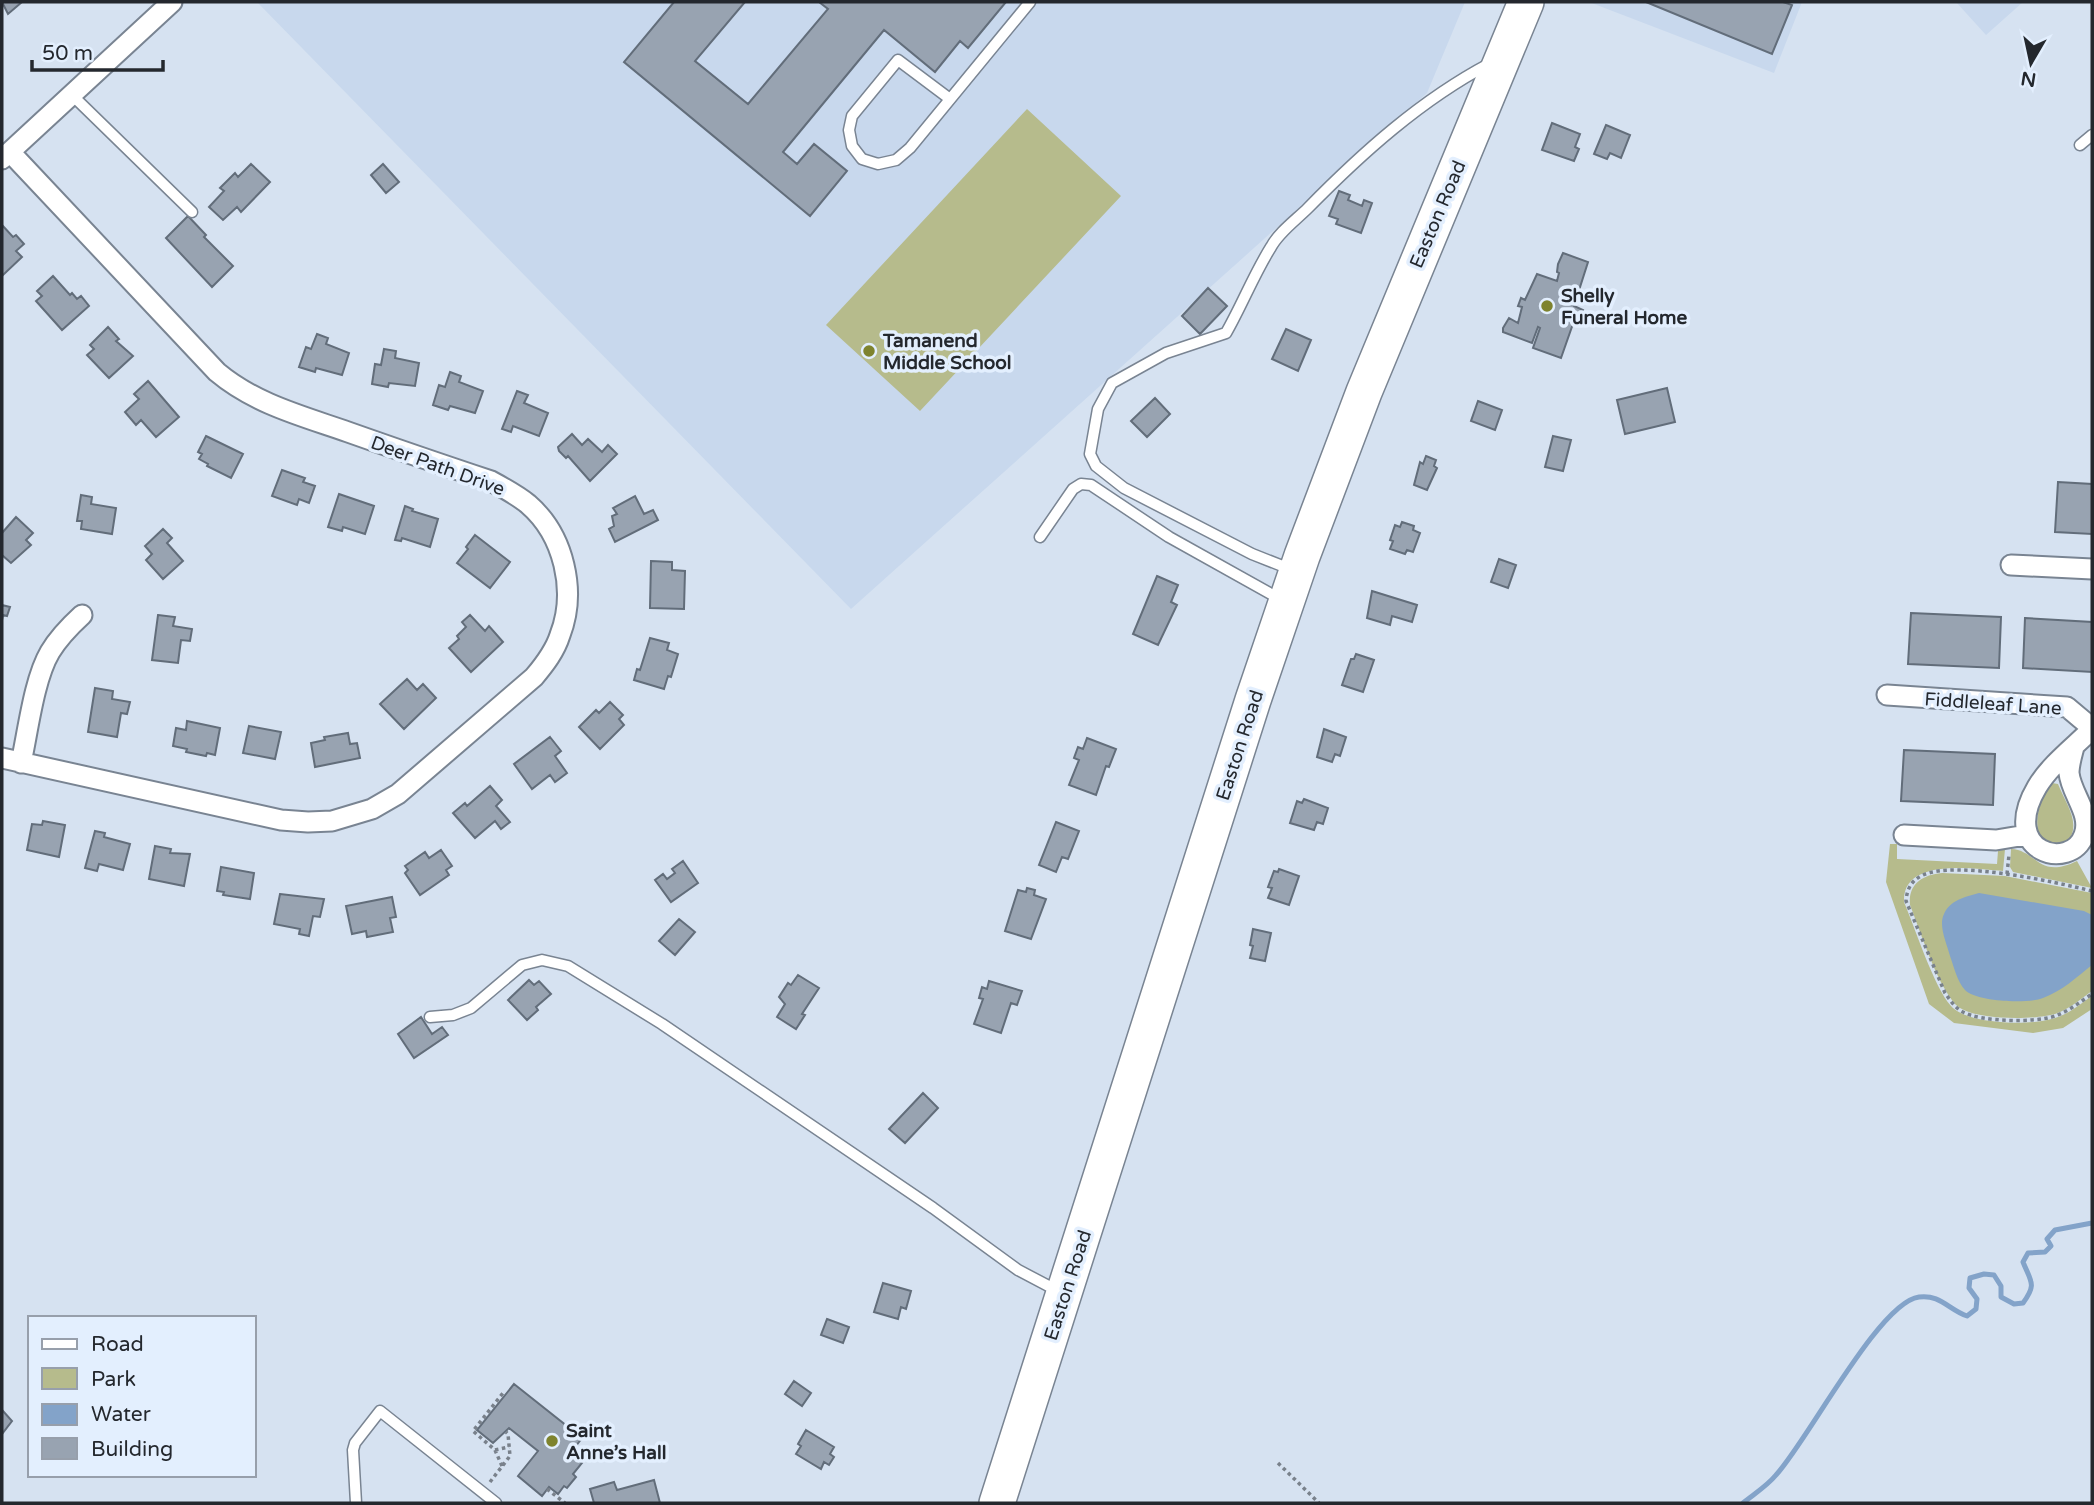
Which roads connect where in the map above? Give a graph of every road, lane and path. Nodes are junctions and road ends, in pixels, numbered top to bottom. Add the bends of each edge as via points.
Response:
1 (172, 2) edge
2 (1030, 2) edge
3 (1526, 2) edge
4 (1503, 57) junction
5 (72, 95) junction
6 (950, 99) junction
7 (2092, 135) edge
8 (2080, 145) dead end
9 (6, 156) edge
10 (192, 212) dead end
11 (1040, 537) dead end
12 (2011, 565) dead end
13 (2092, 569) edge
14 (1292, 587) junction
15 (82, 615) dead end
16 (1887, 695) dead end
17 (2092, 729) edge
18 (2074, 747) junction
19 (11, 761) edge
20 (1904, 835) dead end
21 (2026, 835) junction
22 (2092, 891) edge
23 (2092, 994) edge
24 (430, 1017) dead end
25 (1064, 1294) junction
26 (503, 1393) dead end
27 (506, 1432) dead end
28 (509, 1447) junction
29 (495, 1450) junction
30 (1278, 1463) dead end
31 (502, 1466) junction
32 (487, 1486) dead end
33 (547, 1489) dead end
34 (356, 1503) edge
35 (496, 1503) edge
36 (565, 1503) edge
37 (997, 1503) edge
38 (1319, 1503) edge

1 - 5 street
2 - 6 lane
3 - 4 highway, Easton Road
4 - 14 highway, Easton Road via 1364,392
4 - 14 lane via 1455,82 1384,136 1329,187 1272,245 1226,333 1166,353 1112,383 1098,409 1090,454 1096,466 1124,488 1252,554
5 - 9 street
5 - 10 lane
6 - 6 lane via 897,160 878,164 862,159 852,146 852,116 898,60
7 - 8 lane
9 - 19 street, Deer Path Drive via 231,384 282,409 491,481 515,494 541,518 555,540 568,590 561,635 534,677 398,794 353,816 281,820
11 - 14 lane via 1073,489 1091,485 1169,537
12 - 13 street
14 - 25 highway, Easton Road
15 - 19 street via 50,652
16 - 17 street, Fiddleleaf Lane via 2067,707
17 - 18 street
18 - 21 street via 2042,778 2029,806
18 - 21 street via 2069,774 2086,823 2084,838 2064,853 2052,853 2035,847
20 - 21 street via 1996,840
22 - 23 path via 2007,874 1942,871 1916,879 1906,901 1945,993 1963,1012 2027,1021 2046,1019
24 - 25 lane via 471,1009 522,965 542,960 568,966 662,1024 1018,1270
25 - 37 highway, Easton Road
26 - 29 path via 473,1431
27 - 28 path
28 - 29 path
28 - 31 path via 510,1456
29 - 31 path
30 - 38 path
31 - 32 path
33 - 36 path
34 - 35 lane via 353,1450 380,1411

